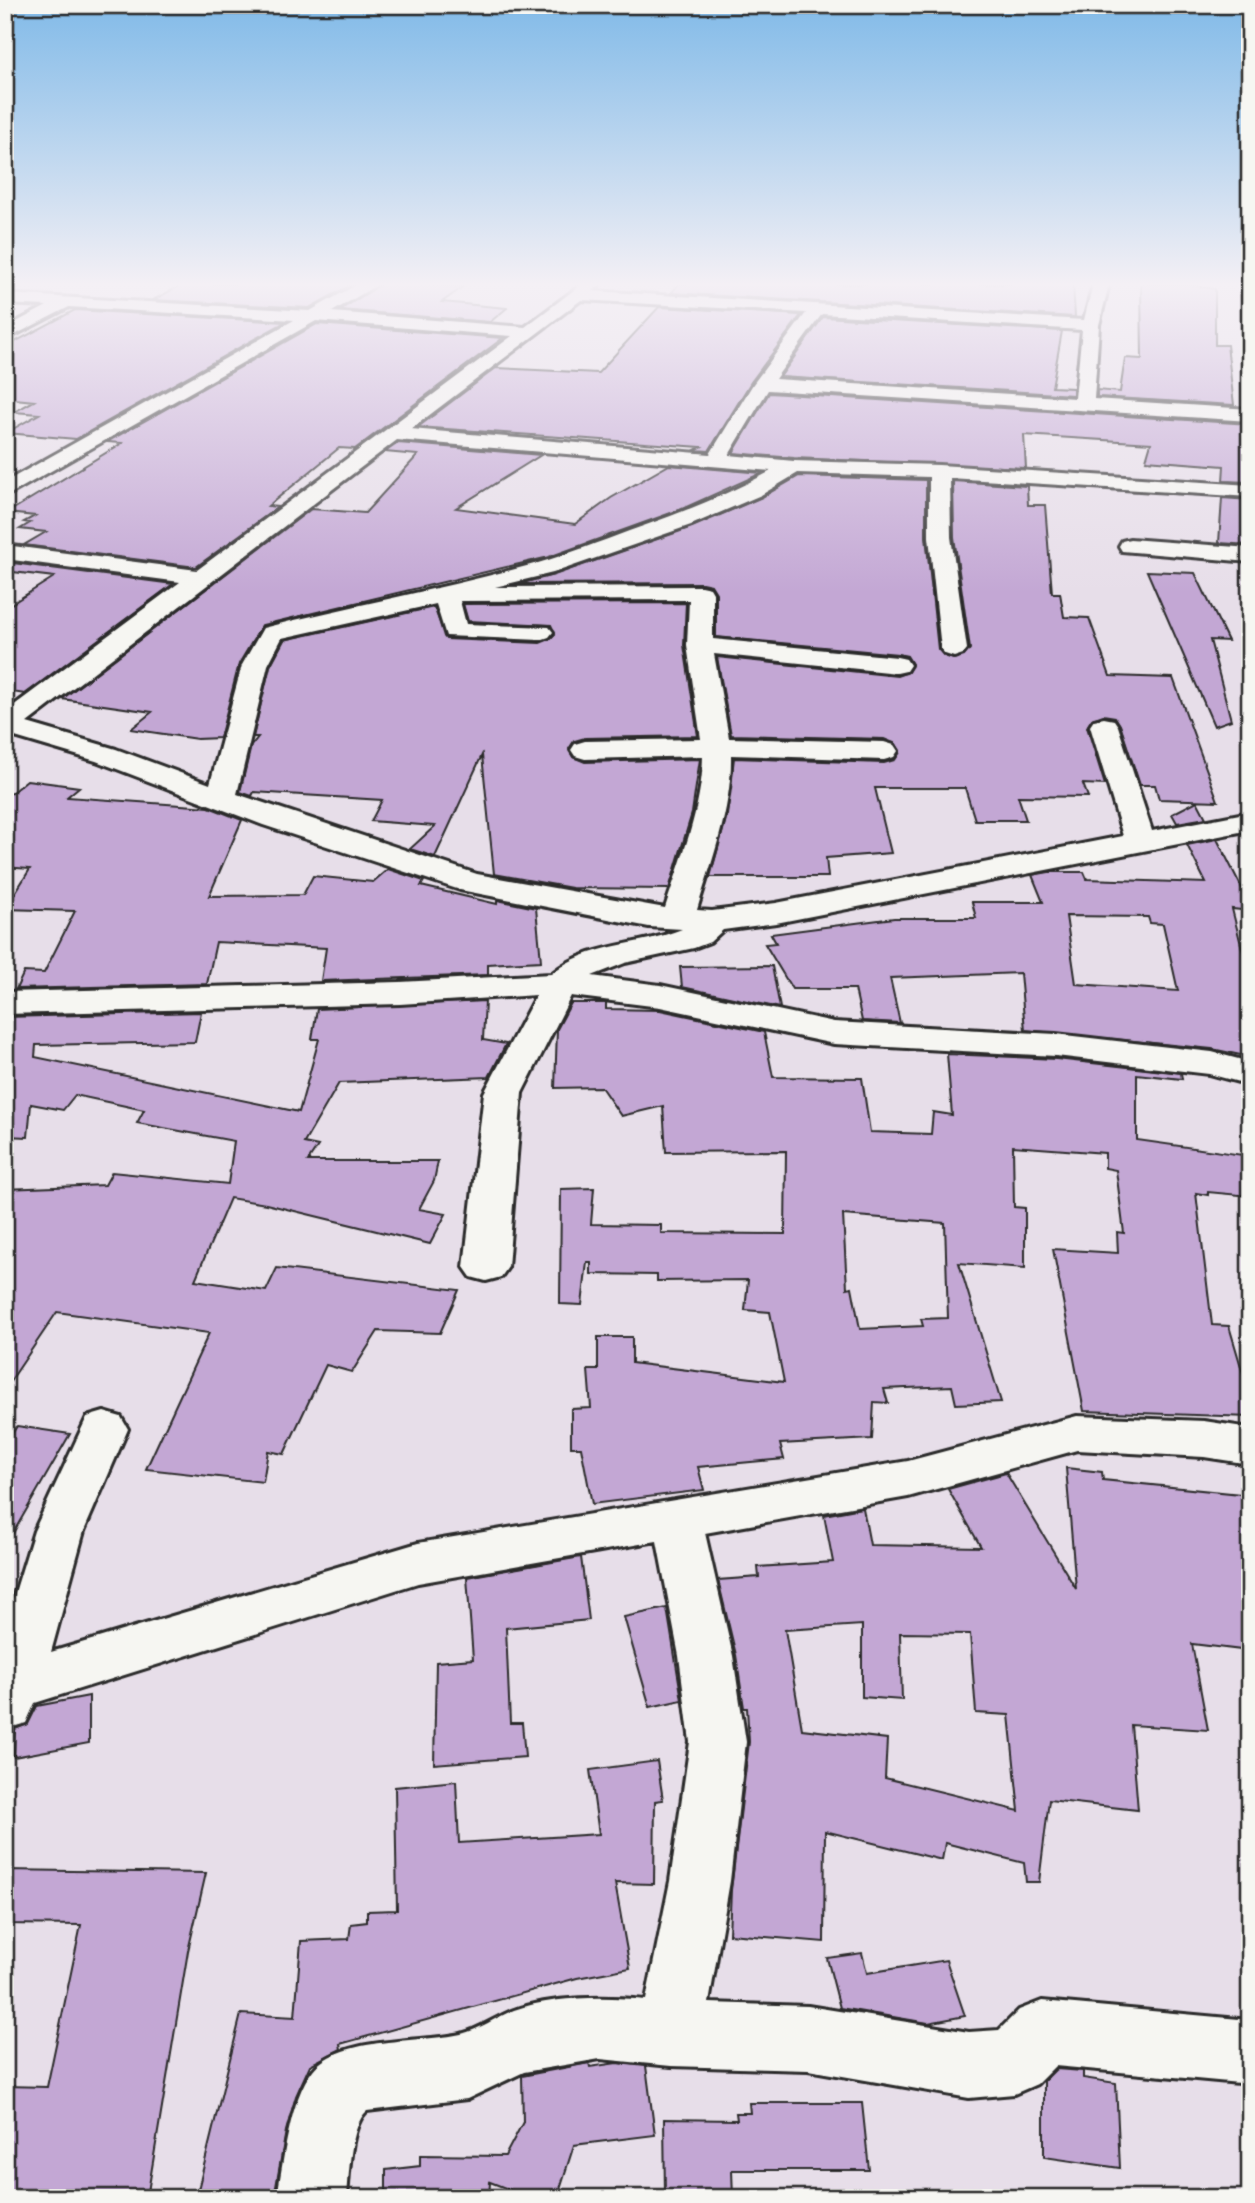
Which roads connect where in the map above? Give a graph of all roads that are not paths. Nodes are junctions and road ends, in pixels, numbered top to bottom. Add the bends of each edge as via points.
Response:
1 (188, 387) edge
2 (457, 387) edge
3 (760, 387) edge
4 (805, 387) edge
5 (1086, 387) edge
6 (1084, 405) junction
7 (1250, 415) edge
8 (394, 434) junction
9 (716, 460) junction
10 (794, 467) junction
11 (939, 471) junction
12 (5, 491) edge
13 (1250, 491) edge
14 (1130, 546) dead end
15 (5, 552) edge
16 (1250, 555) edge
17 (201, 579) junction
18 (446, 594) junction
19 (540, 632) dead end
20 (700, 645) junction
21 (954, 649) dead end
22 (897, 665) dead end
23 (1104, 726) dead end
24 (10, 739) edge
25 (717, 748) junction
26 (585, 750) dead end
27 (884, 751) dead end
28 (222, 799) junction
29 (1250, 821) edge
30 (1140, 842) junction
31 (695, 920) junction
32 (559, 984) junction
33 (5, 1003) edge
34 (1250, 1074) edge
35 (486, 1267) dead end
36 (103, 1429) dead end
37 (1250, 1447) edge
38 (677, 1518) junction
39 (8, 1695) edge
40 (671, 2034) junction
41 (1250, 2052) edge
42 (312, 2198) edge

1 - 12 street
2 - 8 street
3 - 9 street
4 - 6 street
5 - 6 street
6 - 7 street
8 - 9 street
8 - 17 street
9 - 10 street
10 - 11 street
10 - 18 street via 683,520 545,568
11 - 13 street
11 - 21 street via 940,537
14 - 16 street
15 - 17 street
17 - 24 street
18 - 19 street via 455,631
18 - 20 street via 701,593
18 - 28 street via 272,633 255,666
20 - 22 street
20 - 25 street
23 - 30 street
24 - 28 street via 106,755
25 - 26 street
25 - 27 street
25 - 31 street
28 - 31 street via 365,851 471,883 649,917
29 - 30 street
30 - 31 street via 860,898
31 - 32 street via 705,930 693,938 592,961
32 - 33 street via 400,993
32 - 34 street via 660,996 834,1033 1056,1045 1212,1063
32 - 35 street via 503,1093
36 - 39 street via 59,1531
37 - 38 street via 1204,1439 1077,1433 908,1479
38 - 39 street via 418,1563
38 - 40 street via 706,1656 718,1741 700,1881
40 - 41 street via 808,2038 969,2065 1014,2061 1042,2034
40 - 42 street via 600,2026 517,2041 467,2066 358,2080 337,2094 328,2110

